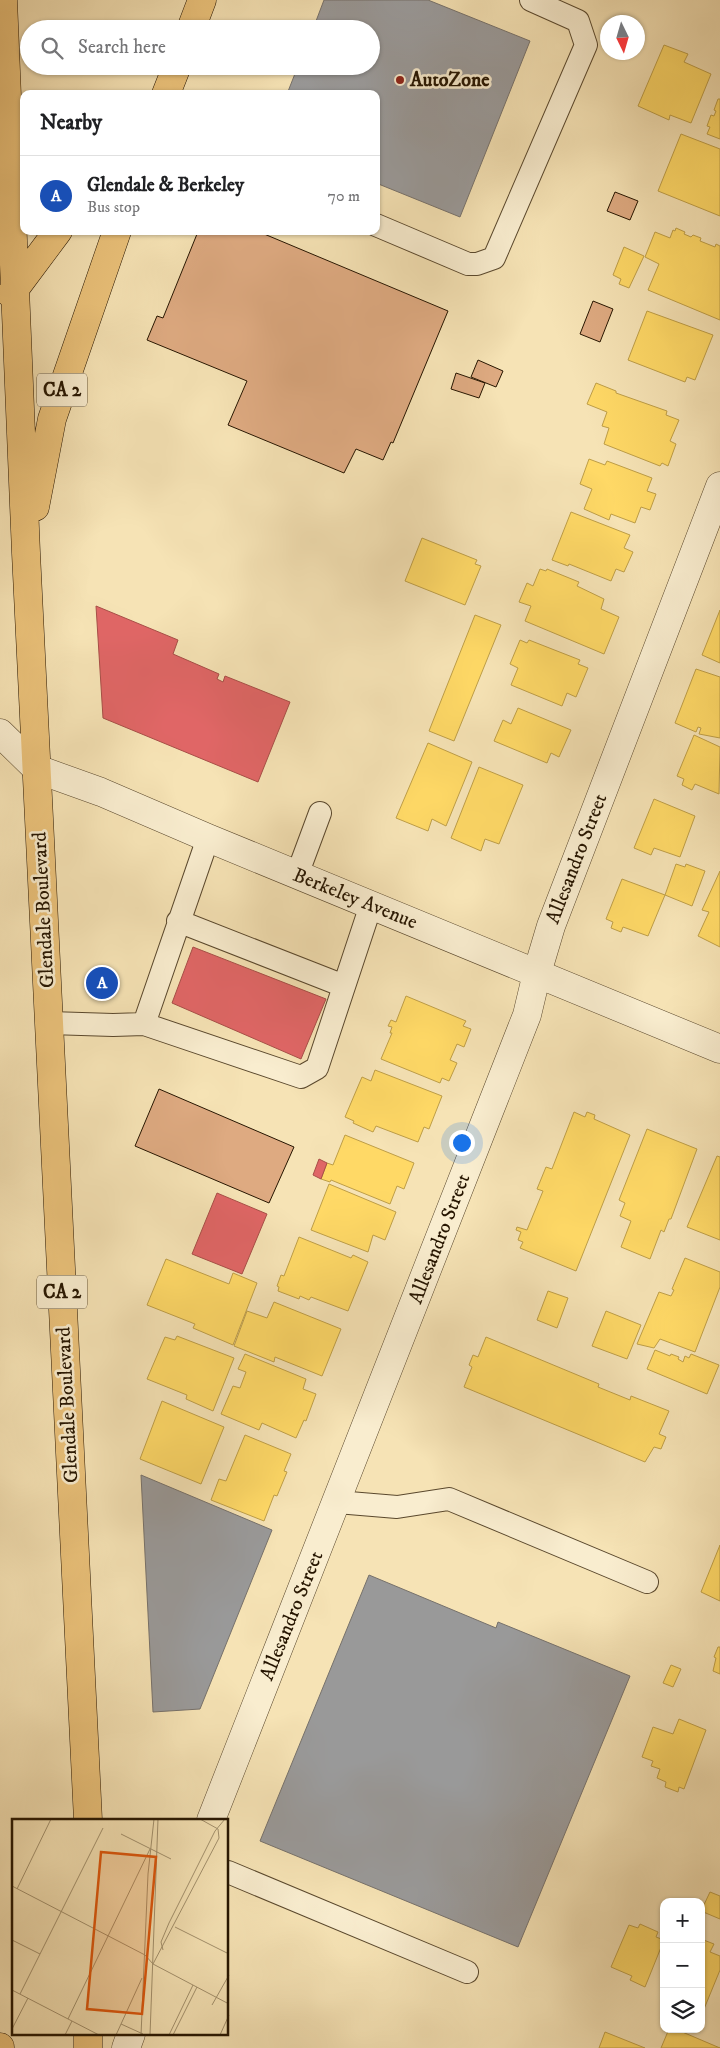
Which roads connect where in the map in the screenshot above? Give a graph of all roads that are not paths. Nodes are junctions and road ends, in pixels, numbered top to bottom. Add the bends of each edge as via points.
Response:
1 (3, 0) edge
2 (202, 0) edge
3 (531, 0) edge
4 (194, 20) edge
5 (173, 75) edge
6 (168, 90) edge
7 (380, 227) edge
8 (55, 235) edge
9 (116, 235) edge
10 (15, 288) junction
11 (0, 312) edge
12 (720, 486) edge
13 (26, 553) junction
14 (0, 733) edge
15 (37, 769) junction
16 (320, 813) dead end
17 (208, 838) junction
18 (297, 875) junction
19 (371, 905) junction
20 (178, 921) junction
21 (537, 973) junction
22 (344, 986) junction
23 (50, 1023) junction
24 (144, 1024) junction
25 (720, 1049) edge
26 (337, 1502) junction
27 (647, 1582) dead end
28 (89, 1819) edge
29 (211, 1819) edge
30 (229, 1872) edge
31 (466, 1972) dead end
32 (130, 2036) edge
33 (126, 2048) edge

1 - 10 main road, Glendale Boulevard
2 - 4 main road
3 - 7 lane via 578,21 586,44 494,258 468,264
5 - 6 main road
8 - 10 main road
9 - 13 main road, CA 2 via 52,419
10 - 11 main road
10 - 13 main road, Glendale Boulevard
12 - 21 street, Allesandro Street via 551,926
13 - 15 main road, Glendale Boulevard / CA 2
14 - 15 street, Berkeley Avenue
15 - 17 street, Berkeley Avenue via 101,792
15 - 23 main road, Glendale Boulevard / CA 2
16 - 18 lane
17 - 18 street, Berkeley Avenue
17 - 20 lane
18 - 19 street, Berkeley Avenue
19 - 21 street, Berkeley Avenue
19 - 22 lane
20 - 22 lane
20 - 24 lane
21 - 25 street, Berkeley Avenue
21 - 26 street, Allesandro Street via 527,1015
22 - 24 lane via 317,1068 301,1077
23 - 24 lane
23 - 28 main road, Glendale Boulevard / CA 2
26 - 27 lane via 397,1506 449,1499
26 - 29 street, Allesandro Street
30 - 31 lane
32 - 33 street

